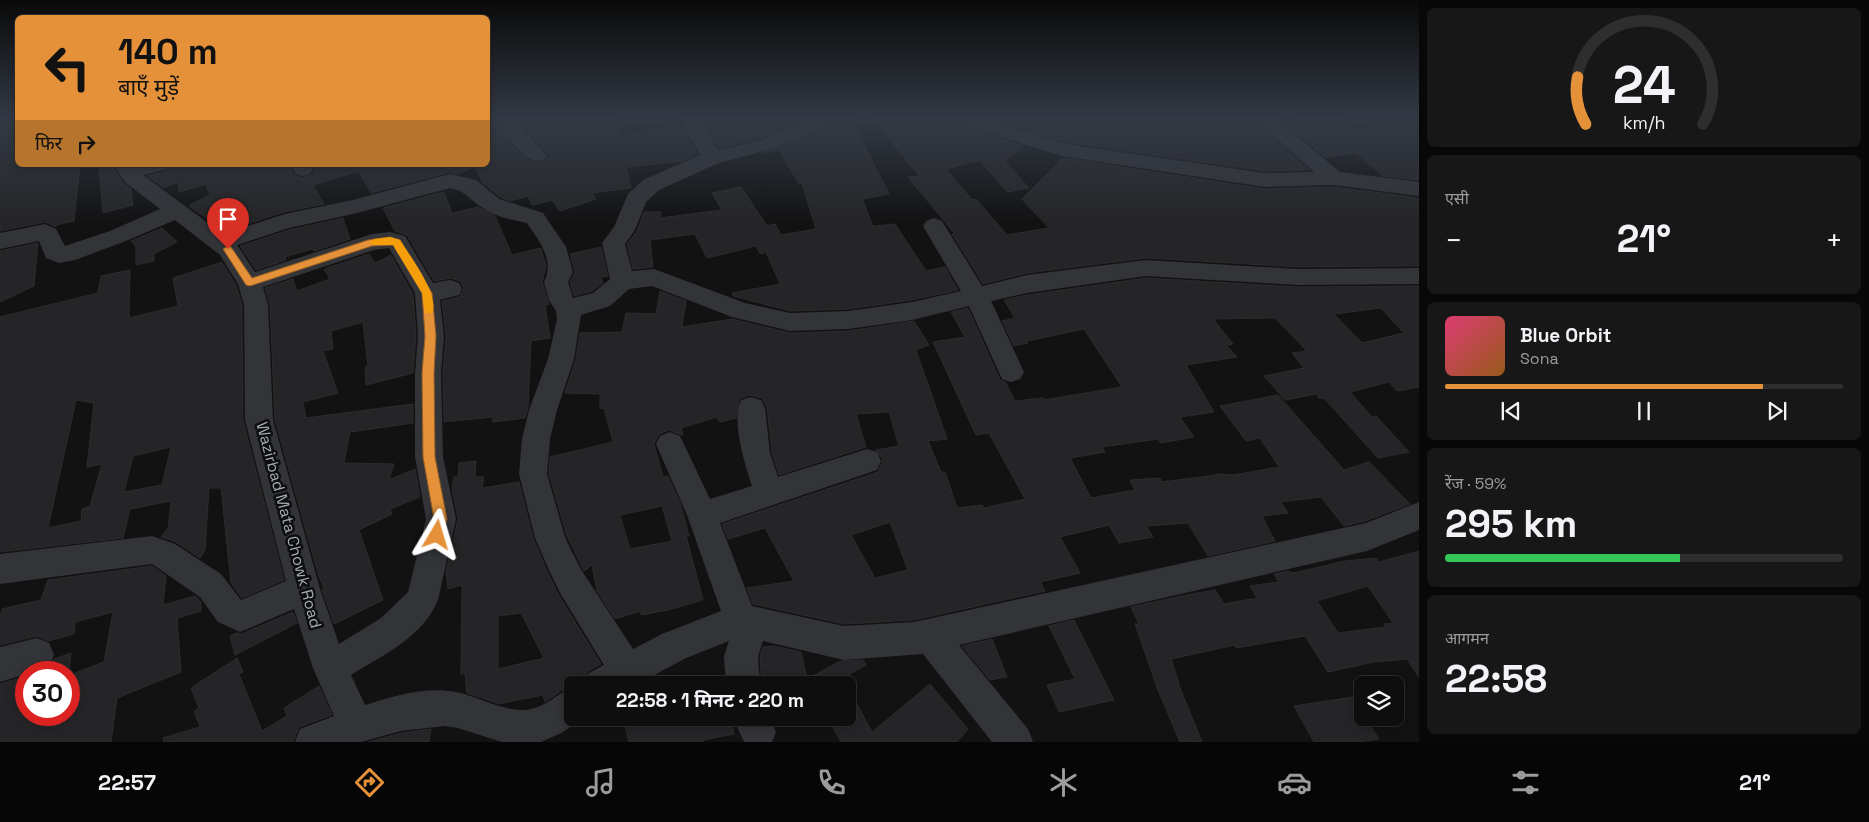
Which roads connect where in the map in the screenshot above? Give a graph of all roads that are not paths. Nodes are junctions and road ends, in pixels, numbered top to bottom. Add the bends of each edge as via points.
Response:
1 (536, 154) edge
2 (709, 154) edge
3 (729, 154) edge
4 (1087, 154) edge
5 (1305, 154) edge
6 (538, 156) dead end
7 (712, 158) junction
8 (127, 168) edge
9 (1334, 178) junction
10 (1419, 189) edge
11 (353, 207) junction
12 (176, 211) junction
13 (934, 226) dead end
14 (0, 241) edge
15 (219, 242) junction
16 (372, 242) junction
17 (1419, 276) edge
18 (622, 281) junction
19 (250, 283) junction
20 (977, 296) junction
21 (568, 309) junction
22 (1011, 372) dead end
23 (750, 408) dead end
24 (670, 444) dead end
25 (867, 461) dead end
26 (769, 494) junction
27 (702, 515) junction
28 (1419, 516) edge
29 (0, 568) edge
30 (304, 589) junction
31 (741, 620) junction
32 (930, 636) junction
33 (38, 654) dead end
34 (0, 665) edge
35 (330, 668) junction
36 (614, 676) edge
37 (616, 676) edge
38 (742, 676) edge
39 (558, 722) edge
40 (356, 725) junction
41 (313, 742) edge
42 (1015, 742) edge

1 - 6 street
2 - 7 street
3 - 7 street
4 - 9 street via 1265,180
5 - 9 street
7 - 18 street via 651,184 636,199 624,230 613,243
8 - 12 street, Wazirbad Mata Chowk Road
9 - 10 street
11 - 15 street via 284,221
11 - 16 street
11 - 21 street via 450,181 468,185 491,204 535,218 555,247 561,272 556,282 561,300
12 - 14 street via 67,254 54,252 45,232
12 - 15 street, Wazirbad Mata Chowk Road
13 - 20 street
15 - 19 street, Wazirbad Mata Chowk Road via 228,249
16 - 19 street
16 - 35 street via 396,242 439,291 428,373 429,457 441,519 422,600 415,611
17 - 20 street via 1298,277 1146,268 1027,284
18 - 20 street via 654,277 741,311 790,322 848,320 912,311
18 - 21 street via 601,300
19 - 30 street, Wazirbad Mata Chowk Road via 256,305 259,420
20 - 22 street via 1001,343
21 - 36 street via 568,327 536,439 533,474 550,538
23 - 26 street via 756,453
24 - 27 street
25 - 26 street
26 - 27 street
27 - 31 street
28 - 32 street via 1367,537
29 - 30 street via 152,550 164,553 211,586 225,609 240,616
30 - 35 street, Wazirbad Mata Chowk Road
31 - 32 street via 844,643
31 - 37 street via 674,646
31 - 38 street via 746,642 741,656
32 - 42 street
33 - 34 street
35 - 40 street, Wazirbad Mata Chowk Road
39 - 40 street via 521,728 456,710 430,709
40 - 41 street

